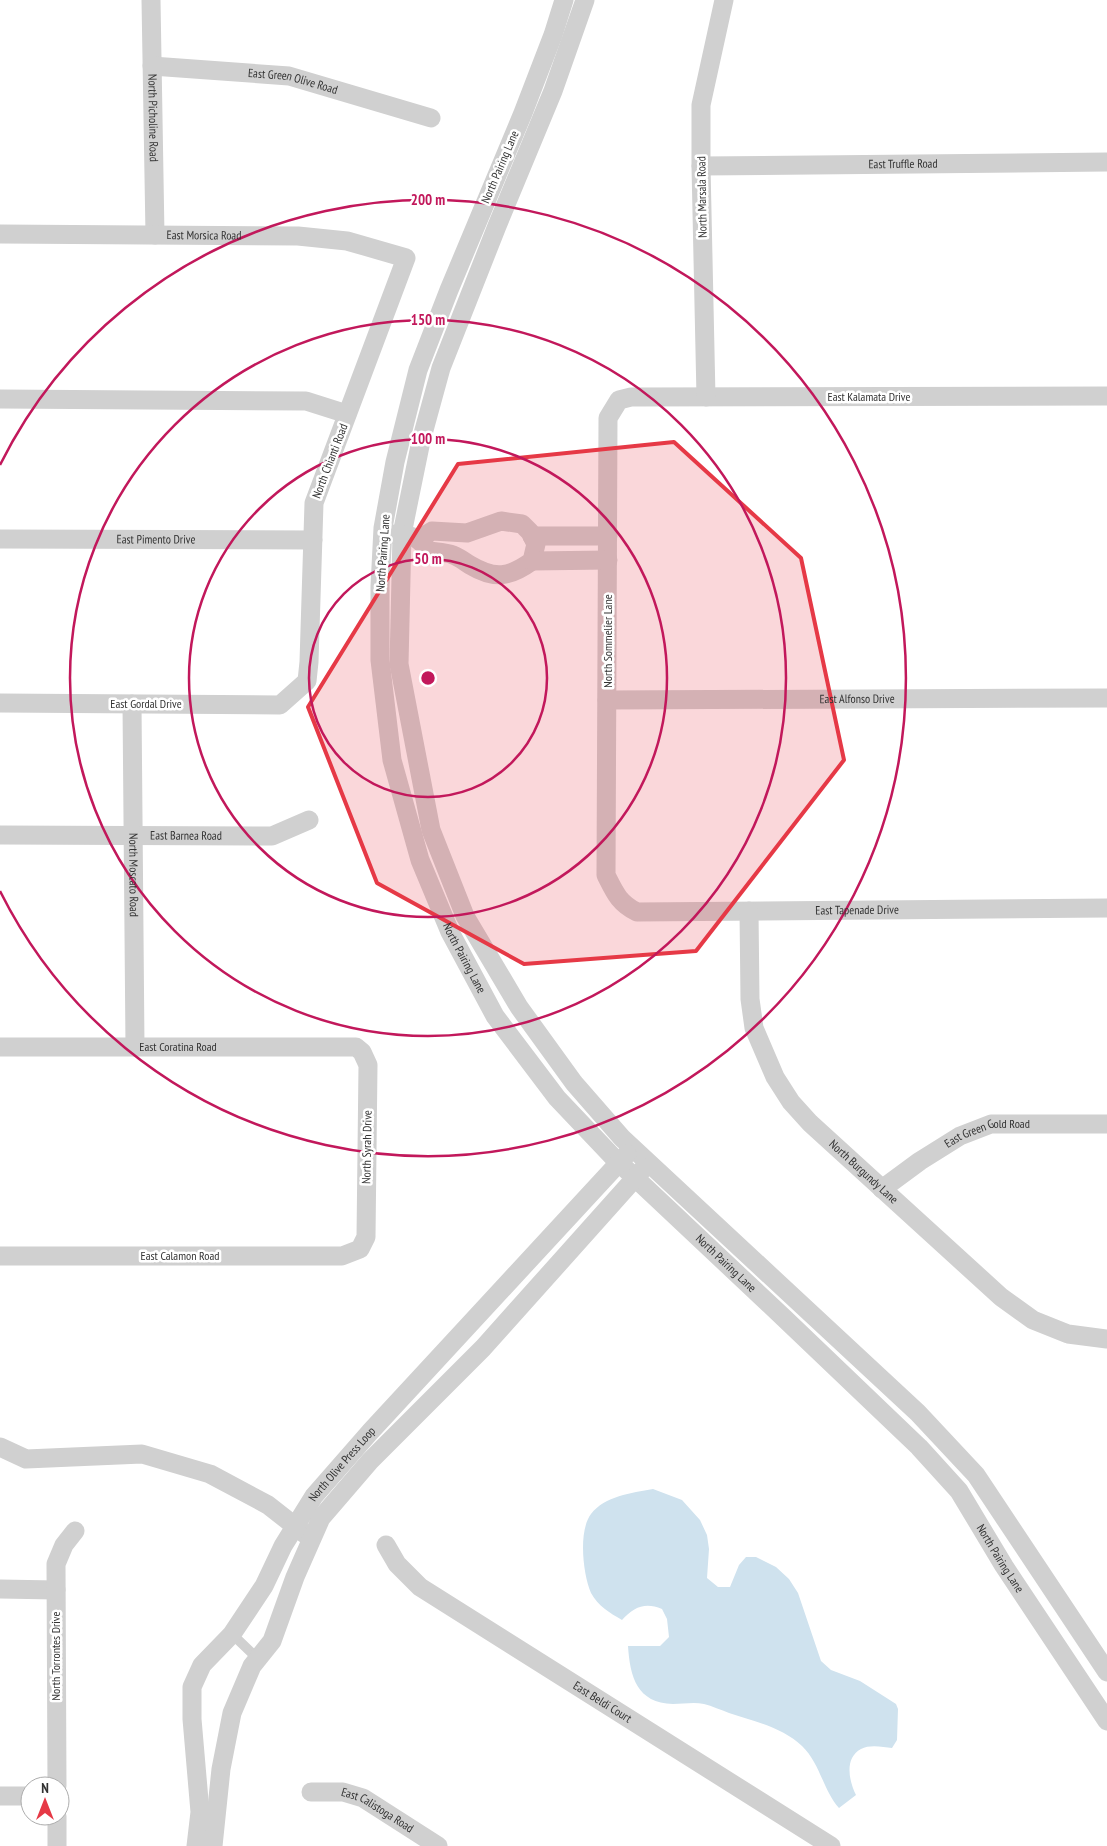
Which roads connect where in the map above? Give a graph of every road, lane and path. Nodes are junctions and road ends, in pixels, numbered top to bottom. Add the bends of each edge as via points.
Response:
1 (151, 0) edge
2 (564, 0) edge
3 (585, 0) edge
4 (724, 0) edge
5 (152, 66) junction
6 (431, 118) dead end
7 (511, 141) junction
8 (529, 150) junction
9 (1107, 162) edge
10 (701, 166) junction
11 (0, 234) edge
12 (155, 235) junction
13 (406, 258) joint
14 (1107, 396) edge
15 (631, 397) joint
16 (706, 397) junction
17 (0, 399) edge
18 (347, 414) junction
19 (401, 535) junction
20 (532, 536) junction
21 (608, 536) junction
22 (0, 539) edge
23 (313, 540) junction
24 (608, 560) junction
25 (532, 561) junction
26 (289, 698) joint
27 (1107, 698) edge
28 (607, 700) junction
29 (0, 703) edge
30 (132, 704) junction
31 (309, 820) dead end
32 (0, 835) edge
33 (133, 835) junction
34 (616, 894) joint
35 (1107, 908) edge
36 (750, 911) junction
37 (0, 1047) edge
38 (135, 1047) junction
39 (356, 1047) joint
40 (1107, 1124) edge
41 (633, 1148) junction
42 (619, 1162) junction
43 (649, 1162) junction
44 (635, 1178) junction
45 (882, 1189) junction
46 (360, 1249) joint
47 (0, 1256) edge
48 (1107, 1339) edge
49 (0, 1447) edge
50 (314, 1496) junction
51 (328, 1510) junction
52 (295, 1526) junction
53 (75, 1531) dead end
54 (312, 1540) junction
55 (386, 1545) dead end
56 (0, 1589) edge
57 (56, 1590) junction
58 (232, 1634) junction
59 (258, 1659) junction
60 (1107, 1672) edge
61 (1107, 1721) edge
62 (57, 1776) edge
63 (311, 1792) dead end
64 (0, 1796) edge
65 (20, 1796) edge
66 (57, 1826) edge
67 (57, 1846) edge
68 (196, 1846) edge
69 (213, 1846) edge
70 (437, 1846) edge
71 (832, 1846) edge

1 - 5 street, North Picholine Road
2 - 7 street, North Pairing Lane
3 - 8 street, North Pairing Lane
4 - 10 street, North Marsala Road via 701,105
5 - 6 street, East Green Olive Road via 289,76
5 - 12 street, North Picholine Road
7 - 8 lane
7 - 19 street, North Pairing Lane via 418,370 394,462
8 - 19 street, North Pairing Lane via 441,368
9 - 10 street, East Truffle Road
10 - 16 street, North Marsala Road
11 - 12 street, East Morsica Road
12 - 13 street, East Morsica Road via 298,236 347,240
13 - 18 street, North Chianti Road
14 - 16 street, East Kalamata Drive
15 - 16 street, East Kalamata Drive
15 - 21 street, North Sommelier Lane via 619,400 608,418
17 - 18 street via 306,401
18 - 23 street, North Chianti Road via 314,503
19 - 20 street via 432,531 466,533 501,522 522,524
19 - 25 street via 429,551 454,555 491,575 519,571
19 - 41 street, North Pairing Lane via 399,664 431,830 465,916 519,1007 574,1083
19 - 42 street, North Pairing Lane via 380,586 380,660 392,760 420,860 450,932 495,1016 557,1098
20 - 21 street
20 - 25 street via 536,544
21 - 24 street, North Sommelier Lane
22 - 23 street, East Pimento Drive
23 - 26 street, North Chianti Road via 309,662 306,681
24 - 25 street
24 - 28 street, North Sommelier Lane
26 - 30 street, East Gordal Drive via 280,705
27 - 28 street, East Alfonso Drive
28 - 34 street, North Sommelier Lane via 606,875
29 - 30 street, East Gordal Drive
30 - 33 street, North Moscato Road
31 - 33 street, East Barnea Road via 272,836
32 - 33 street, East Barnea Road
33 - 38 street, North Moscato Road
34 - 36 street, East Tapenade Drive via 625,906 637,912
35 - 36 street, East Tapenade Drive
36 - 45 street, North Burgundy Lane via 750,999 754,1028 775,1077 810,1123
37 - 38 street, East Coratina Road
38 - 39 street, East Coratina Road
39 - 46 street, North Syrah Drive via 368,1065 366,1237
40 - 45 street, East Green Gold Road via 991,1124 960,1136 920,1160
41 - 42 street, North Olive Press Loop
41 - 43 street, North Pairing Lane
42 - 44 street, North Pairing Lane
42 - 50 street, North Olive Press Loop
43 - 44 street, North Olive Press Loop
43 - 60 street, North Pairing Lane via 918,1413 976,1475
44 - 51 street, North Olive Press Loop via 483,1348 370,1461
44 - 61 street, North Pairing Lane via 904,1433 959,1491
45 - 48 street, North Burgundy Lane via 1001,1297 1033,1320 1068,1334
46 - 47 street, East Calamon Road via 342,1256
49 - 52 street via 26,1459 142,1454 210,1474 268,1504
50 - 51 lane
50 - 52 street, North Olive Press Loop
51 - 54 street, North Olive Press Loop
52 - 54 street
52 - 58 street, North Olive Press Loop via 264,1586
53 - 57 street, North Torrontes Drive via 64,1545 56,1564
54 - 59 street, North Olive Press Loop via 294,1577 272,1641
55 - 71 street, East Beldi Court via 398,1564 420,1587
56 - 57 street
57 - 62 street, North Torrontes Drive
58 - 59 lane
58 - 68 street, North Olive Press Loop via 202,1665 192,1687 200,1812
59 - 69 street, North Olive Press Loop via 232,1713 221,1769
63 - 70 street, East Calistoga Road via 343,1792 363,1798
64 - 65 street
66 - 67 street

